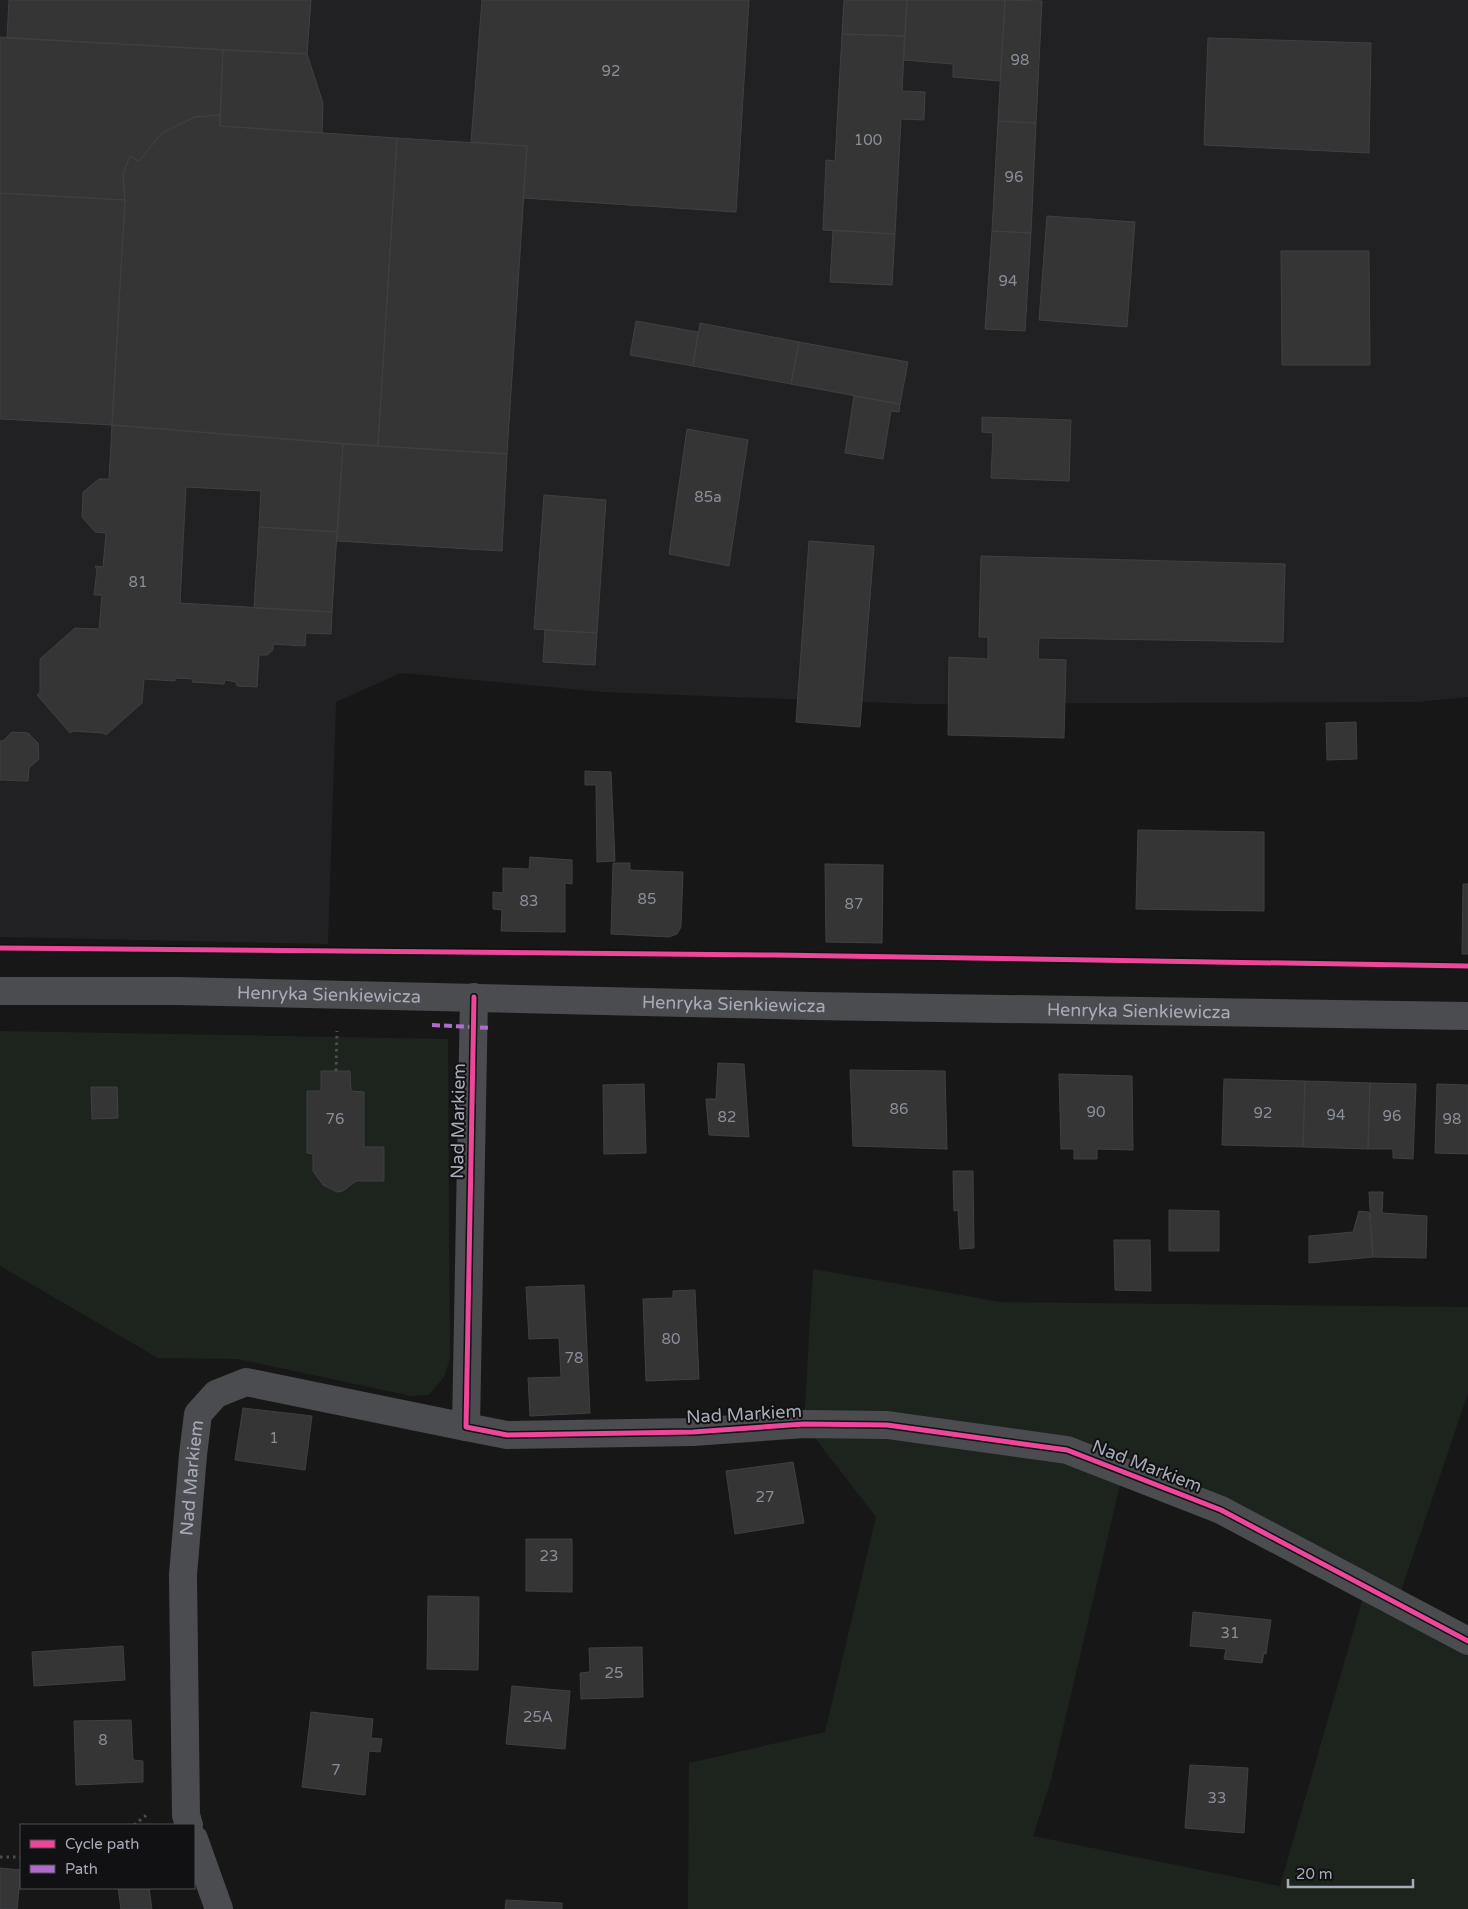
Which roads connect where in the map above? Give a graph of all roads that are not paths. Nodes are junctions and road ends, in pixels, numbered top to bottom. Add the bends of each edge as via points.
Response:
1 (0, 990) edge
2 (474, 997) junction
3 (1468, 1016) edge
4 (466, 1427) junction
5 (1468, 1641) edge
6 (189, 1824) edge
7 (195, 1842) edge
8 (219, 1909) edge

1 - 2 street, Henryka Sienkiewicza
2 - 3 street, Henryka Sienkiewicza via 812,1006
2 - 4 street, Nad Markiem
4 - 5 street, Nad Markiem via 507,1435 693,1432 804,1424 887,1425 1067,1450 1221,1510
4 - 6 street, Nad Markiem via 246,1382 216,1394 198,1414 183,1575
7 - 8 street

